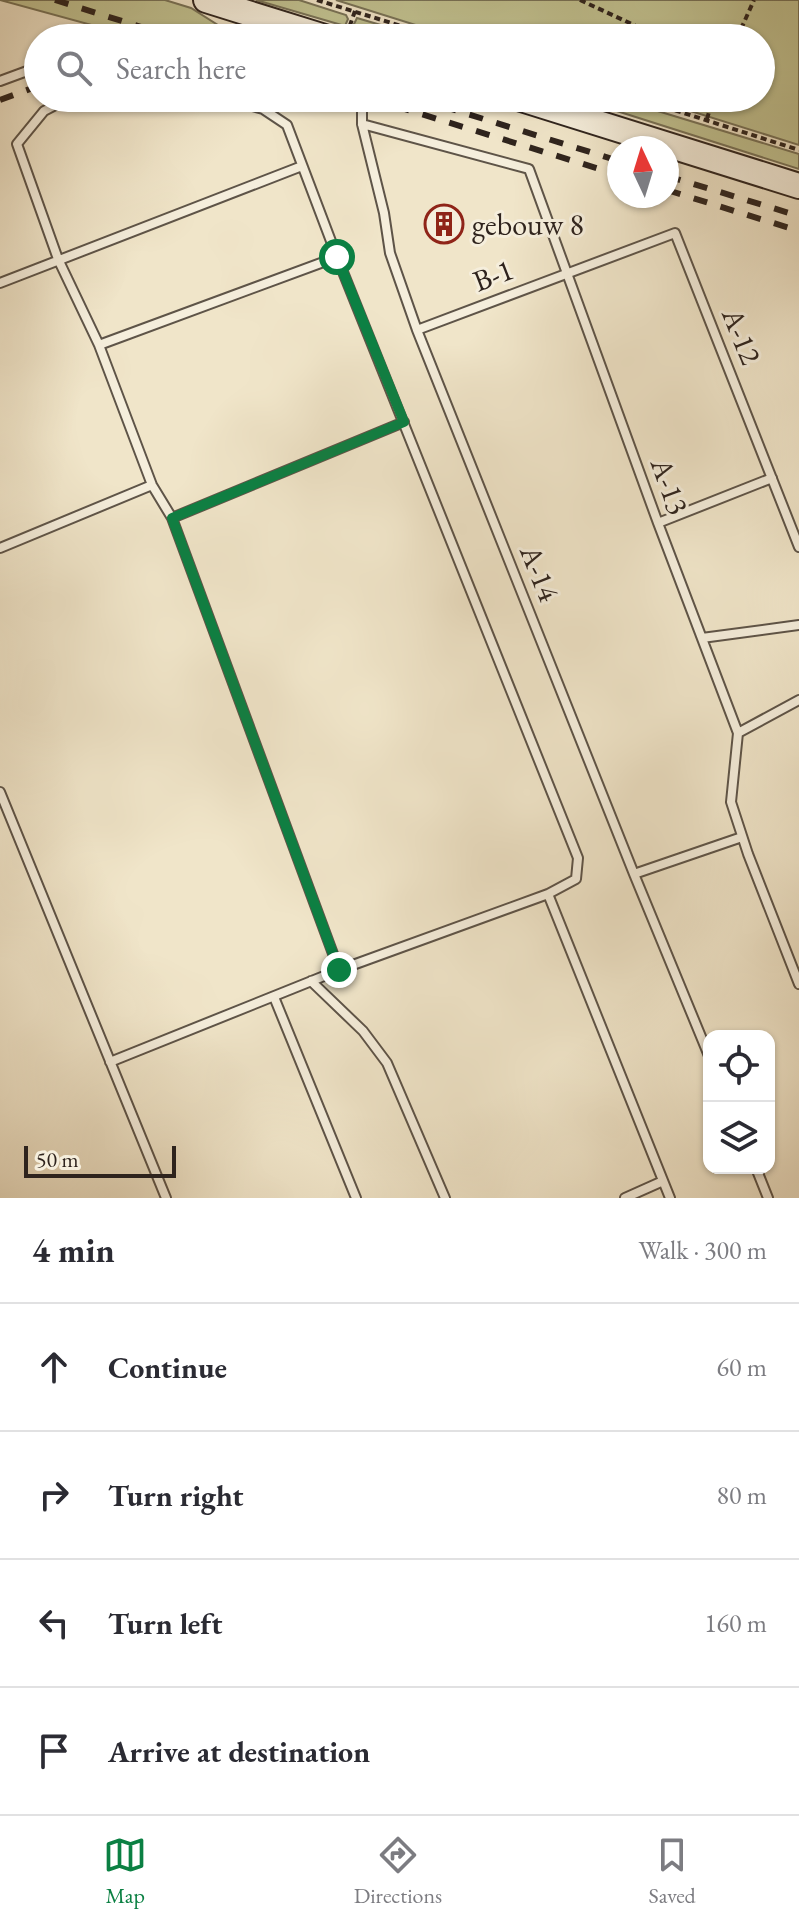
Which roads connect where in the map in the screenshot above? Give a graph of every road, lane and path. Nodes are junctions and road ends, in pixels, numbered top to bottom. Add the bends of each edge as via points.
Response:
1 (206, 0) edge
2 (317, 0) edge
3 (580, 0) edge
4 (754, 0) edge
5 (355, 11) junction
6 (283, 24) edge
7 (350, 24) edge
8 (396, 24) edge
9 (632, 24) edge
10 (743, 24) edge
11 (24, 72) edge
12 (0, 81) edge
13 (43, 112) edge
14 (268, 112) edge
15 (362, 112) edge
16 (563, 112) edge
17 (684, 112) edge
18 (709, 112) edge
19 (707, 119) junction
20 (362, 124) junction
21 (799, 150) edge
22 (302, 166) junction
23 (799, 186) edge
24 (675, 233) joint
25 (337, 257) junction
26 (58, 259) junction
27 (568, 273) junction
28 (0, 283) edge
29 (417, 330) junction
30 (99, 345) junction
31 (404, 422) junction
32 (772, 478) junction
33 (152, 485) junction
34 (172, 518) junction
35 (658, 523) junction
36 (799, 547) edge
37 (0, 548) edge
38 (799, 625) edge
39 (702, 638) junction
40 (799, 700) edge
41 (738, 733) junction
42 (0, 792) edge
43 (742, 837) junction
44 (634, 874) junction
45 (548, 894) junction
46 (339, 970) junction
47 (311, 981) junction
48 (799, 984) edge
49 (274, 997) junction
50 (703, 1041) edge
51 (110, 1062) junction
52 (758, 1174) edge
53 (663, 1181) junction
54 (166, 1198) edge
55 (356, 1198) edge
56 (445, 1198) edge
57 (625, 1198) edge
58 (670, 1198) edge
59 (768, 1198) edge

1 - 6 street
2 - 5 path
3 - 9 path
4 - 10 path
5 - 7 path
5 - 8 path
11 - 12 lane
13 - 26 lane via 17,144
14 - 22 lane via 287,125
15 - 20 lane, A-14
16 - 23 street
17 - 19 path
18 - 19 path
19 - 21 path
20 - 27 lane, A-13 via 529,169
20 - 29 lane, A-14 via 390,253
22 - 25 lane
22 - 26 lane
24 - 27 lane, B-1
24 - 32 lane, A-12
25 - 30 lane
25 - 31 lane
26 - 28 lane
26 - 30 lane
27 - 29 lane, B-1
27 - 35 lane, A-13
29 - 44 lane, A-14
30 - 33 lane
31 - 34 lane
31 - 45 lane via 578,858 576,879
32 - 35 lane
32 - 36 lane, A-12
33 - 34 lane
33 - 37 lane
34 - 46 lane
35 - 39 lane, A-13
38 - 39 lane
39 - 41 lane, A-13
40 - 41 lane
41 - 43 lane, A-13 via 731,802
42 - 51 lane
43 - 44 lane
43 - 48 lane, A-13
44 - 50 lane, A-14
45 - 46 lane
45 - 53 lane
46 - 47 lane
47 - 49 lane
47 - 56 lane via 363,1031 387,1063
49 - 51 lane
49 - 55 lane
51 - 54 lane
52 - 59 lane
53 - 57 lane
53 - 58 lane

